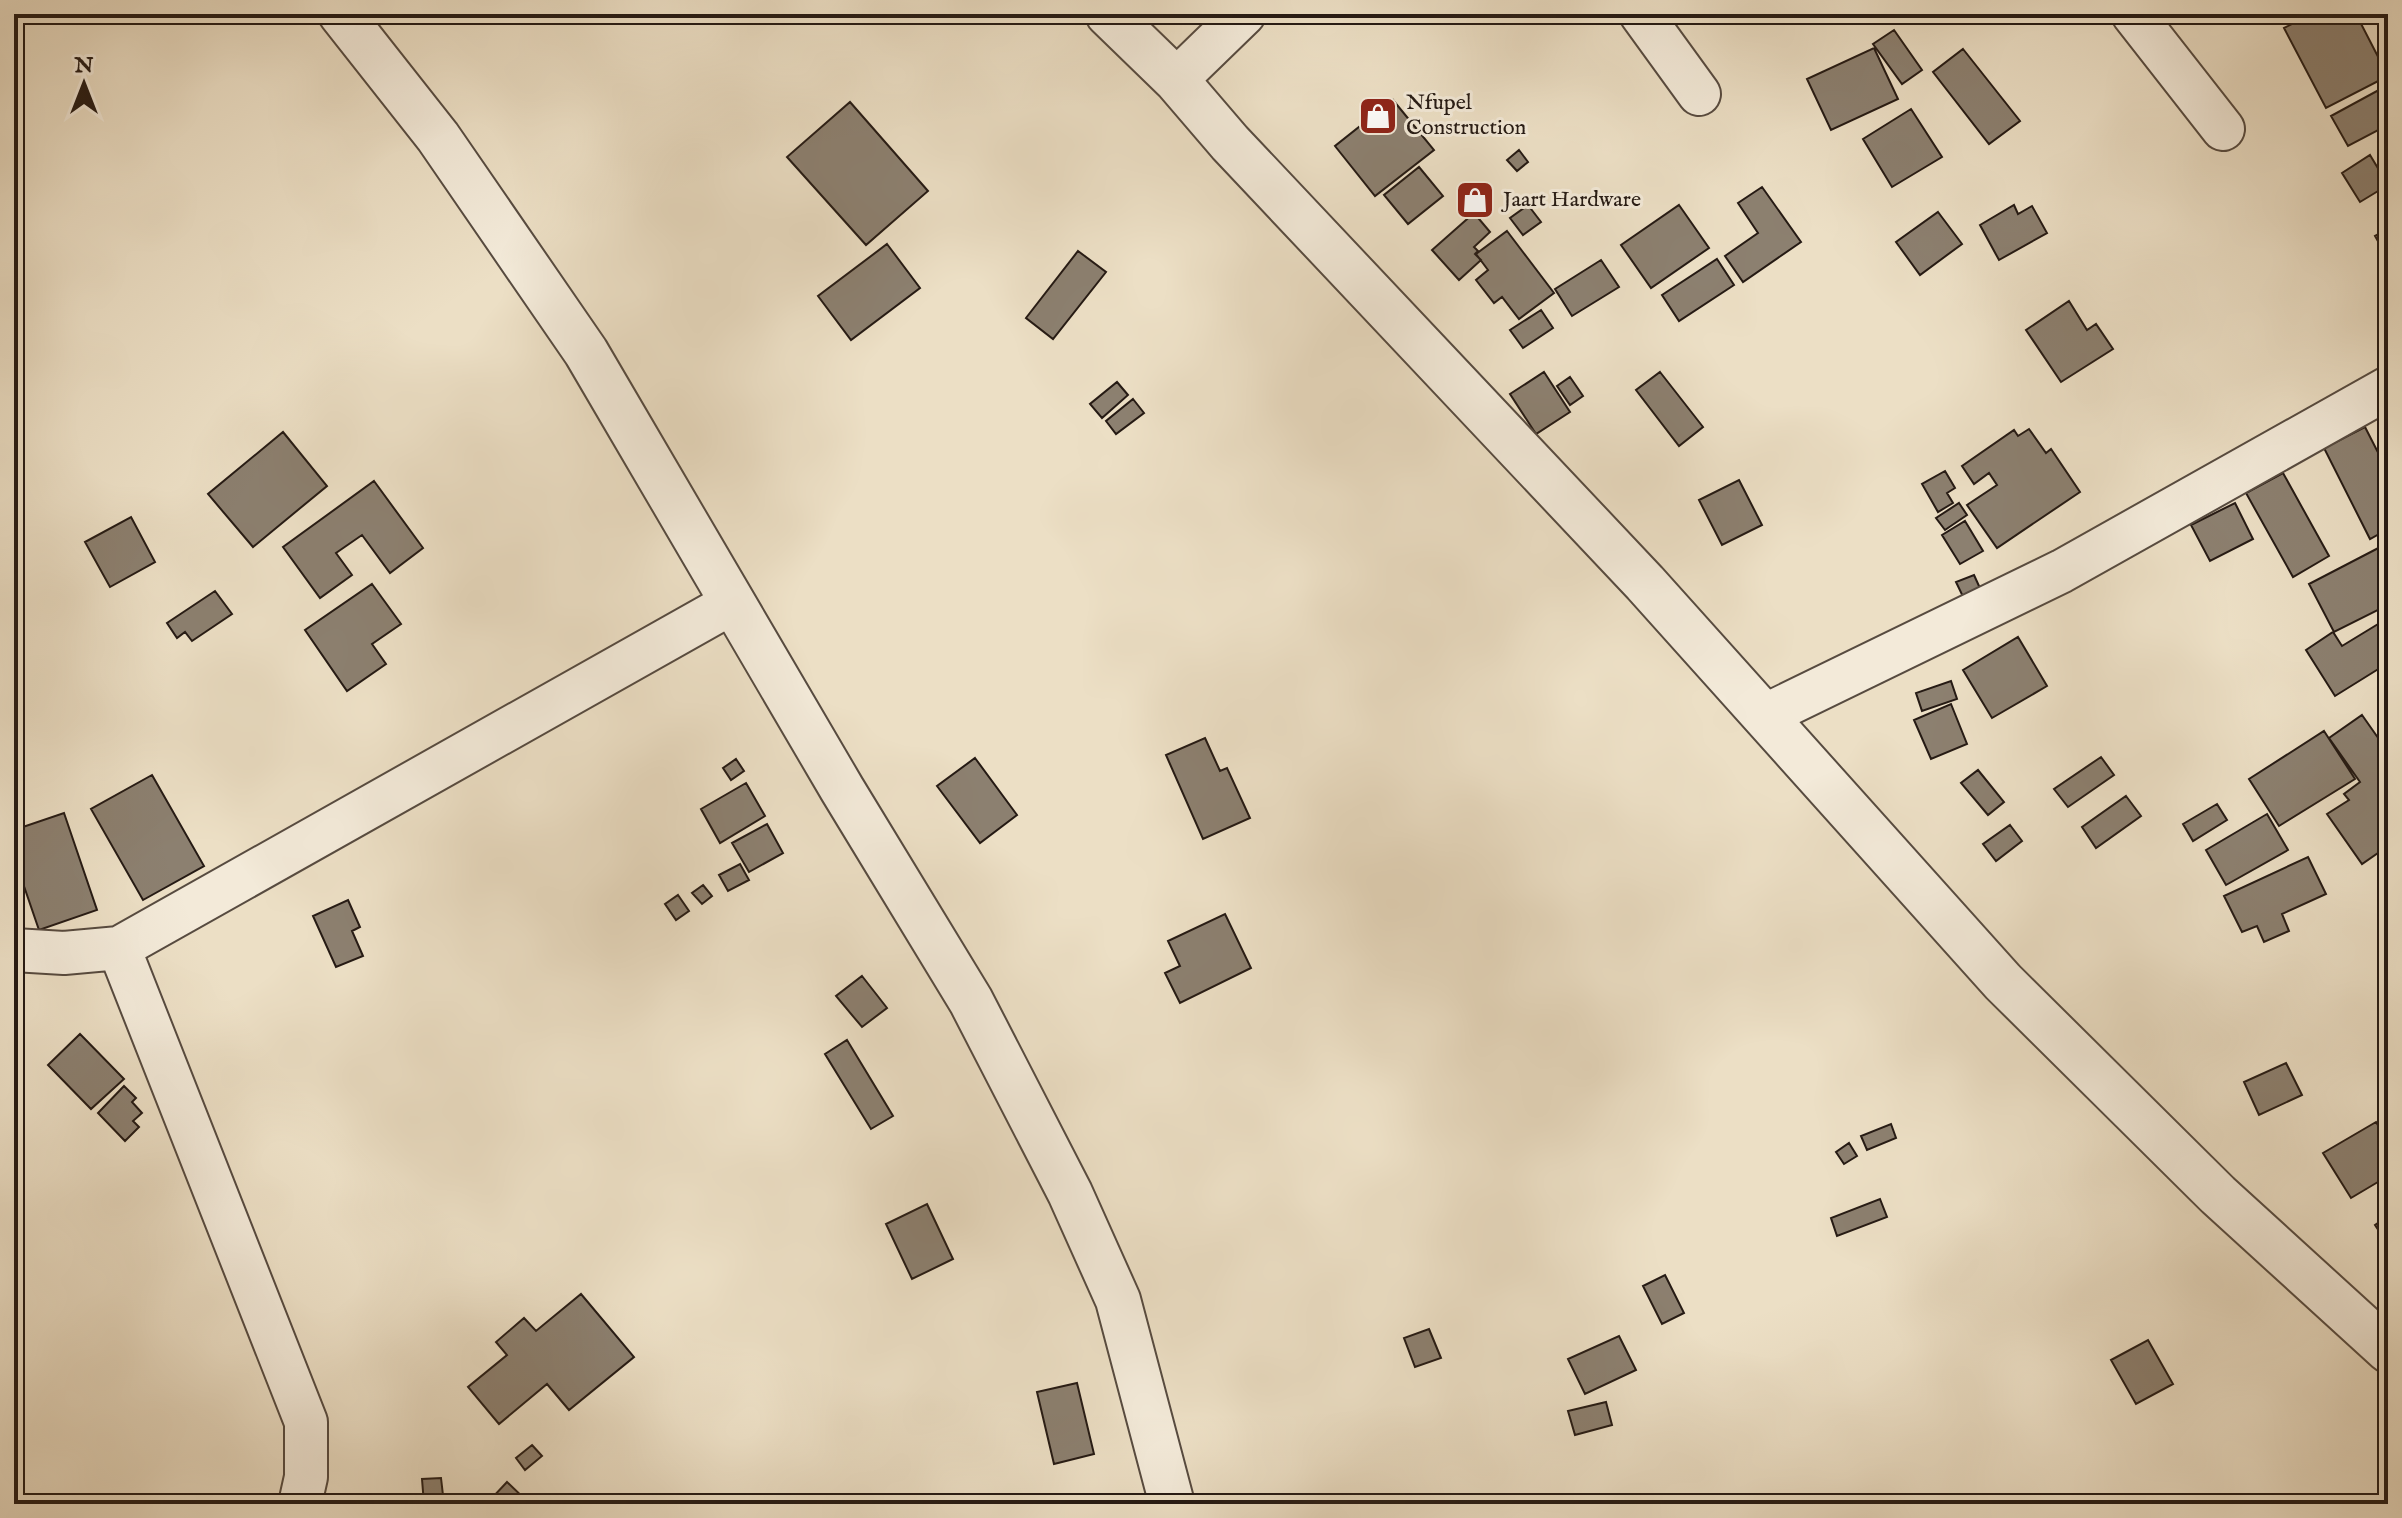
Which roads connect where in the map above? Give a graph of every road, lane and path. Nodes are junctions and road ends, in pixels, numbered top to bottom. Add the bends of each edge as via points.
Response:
1 (341, 14) edge
2 (1108, 14) edge
3 (1244, 14) edge
4 (1641, 14) edge
5 (2133, 14) edge
6 (1176, 80) junction
7 (1699, 94) dead end
8 (2223, 129) dead end
9 (2388, 388) edge
10 (731, 600) junction
11 (1764, 716) junction
12 (119, 948) junction
13 (14, 950) edge
14 (2388, 1350) edge
15 (300, 1504) edge
16 (1172, 1504) edge

1 - 10 street via 438,137 586,352
2 - 6 street
3 - 6 street
4 - 7 street
5 - 8 street
6 - 11 street
9 - 11 street via 2062,571
10 - 12 street
10 - 16 street via 971,1001 1070,1193 1118,1300
11 - 14 street via 2003,982 2218,1195
12 - 13 street
12 - 15 street via 306,1422 306,1477

